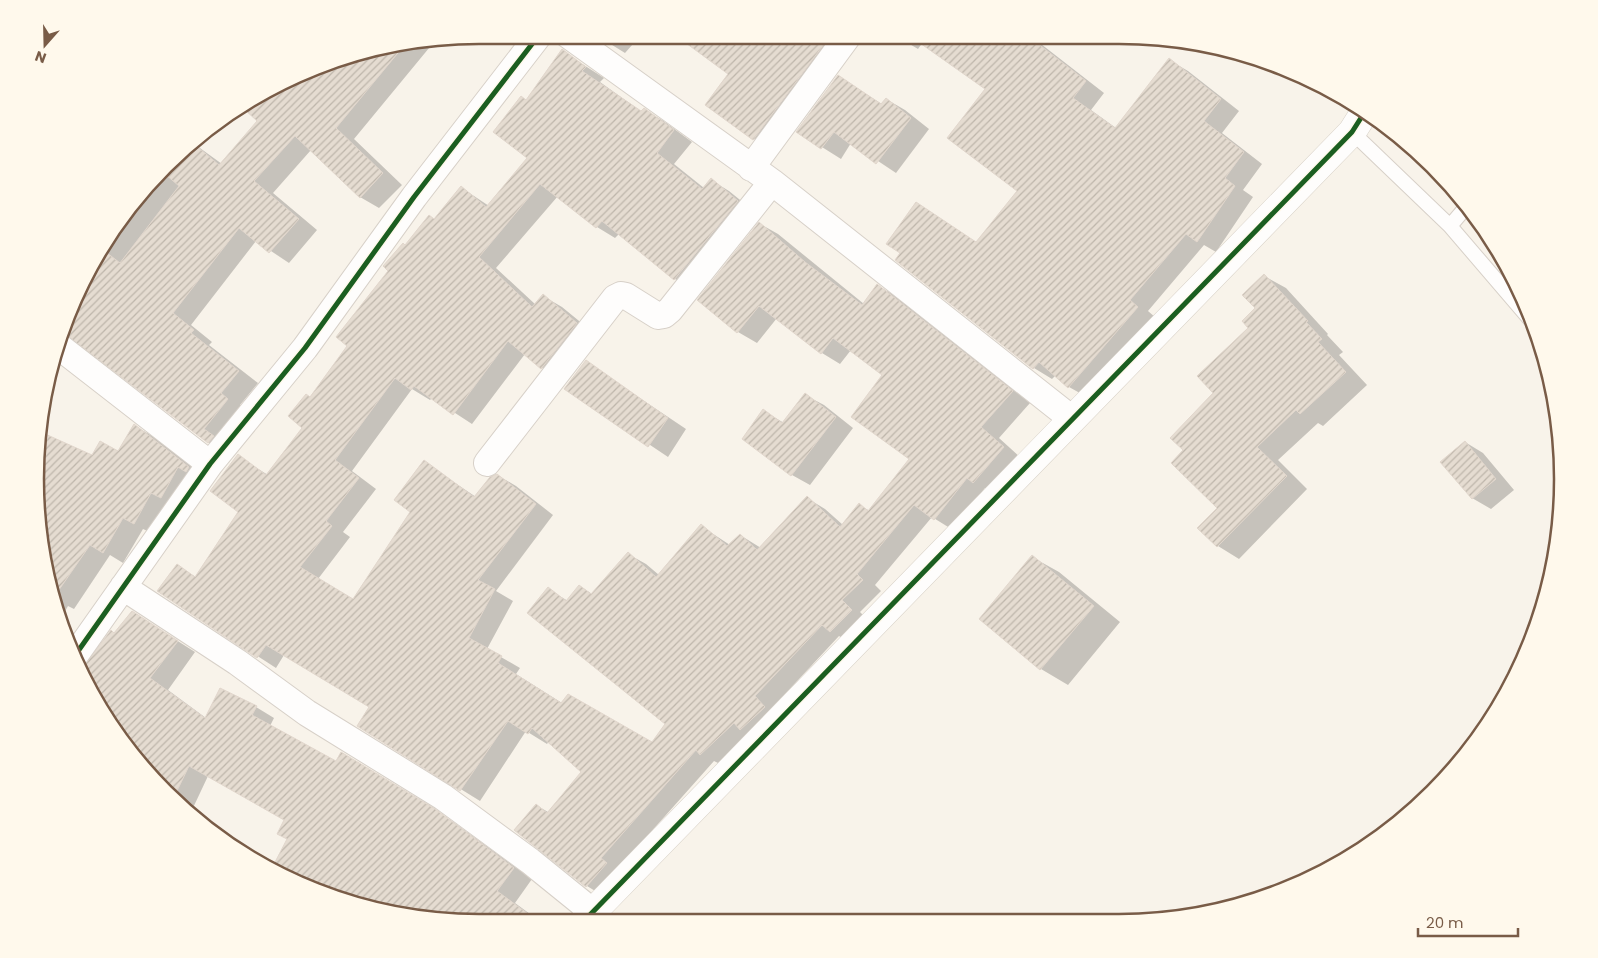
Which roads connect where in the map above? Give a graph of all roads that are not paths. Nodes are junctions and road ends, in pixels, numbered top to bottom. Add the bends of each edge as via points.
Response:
1 (532, 44) edge
2 (580, 44) edge
3 (843, 44) edge
4 (1359, 121) edge
5 (762, 175) junction
6 (1462, 212) edge
7 (1450, 226) junction
8 (1518, 305) edge
9 (64, 350) edge
10 (1072, 419) junction
11 (487, 463) dead end
12 (210, 464) junction
13 (123, 587) junction
14 (79, 650) edge
15 (585, 914) edge
16 (591, 914) edge

1 - 12 street via 414,197 305,348
2 - 5 street
3 - 5 street
4 - 7 lane
4 - 10 street
5 - 10 street
5 - 11 street via 670,310 658,316 626,296 615,298
6 - 7 lane
7 - 8 lane
9 - 12 street
10 - 16 street
12 - 13 street
13 - 14 street
13 - 15 street via 237,662 307,713 443,797 530,861

